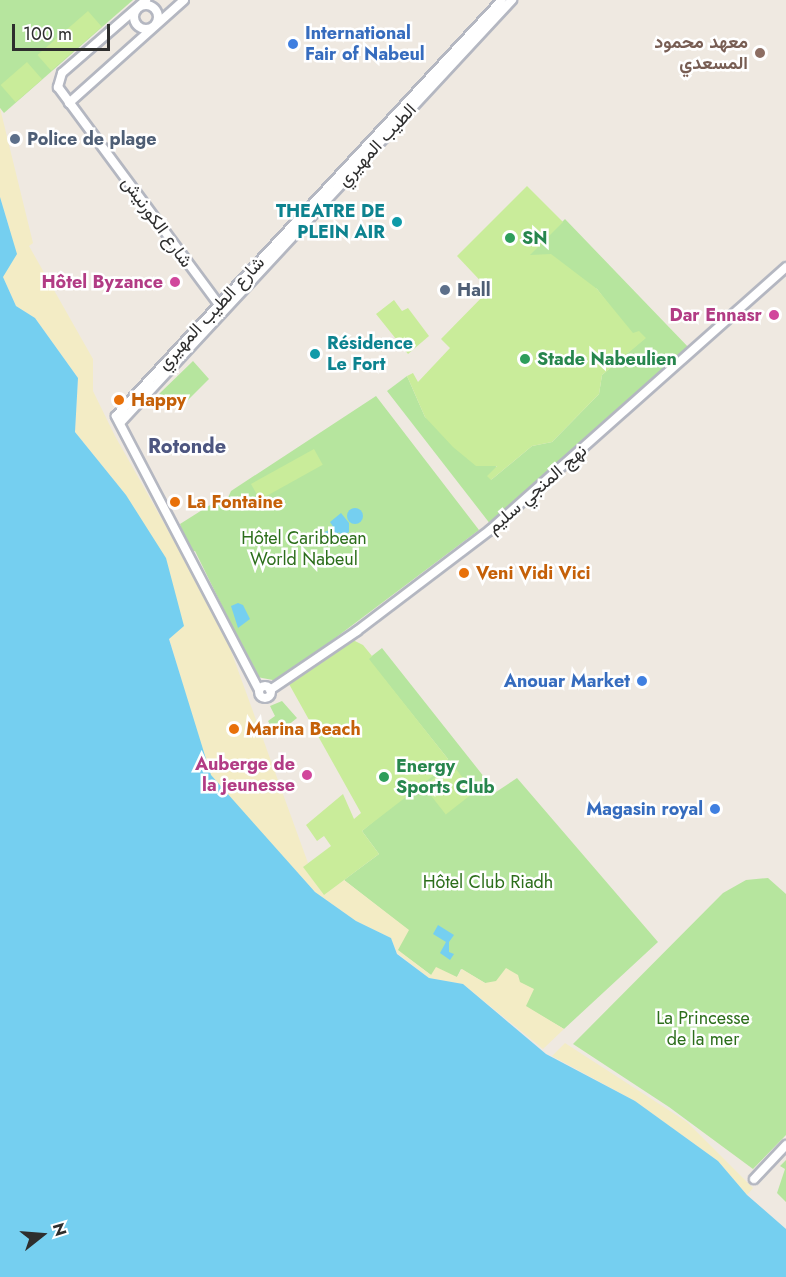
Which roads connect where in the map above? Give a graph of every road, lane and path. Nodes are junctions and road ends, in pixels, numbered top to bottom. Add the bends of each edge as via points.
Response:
1 (146, 0) edge
2 (184, 0) edge
3 (502, 0) edge
4 (512, 0) edge
5 (137, 8) junction
6 (154, 26) junction
7 (69, 103) junction
8 (351, 168) junction
9 (786, 267) edge
10 (217, 304) junction
11 (224, 310) junction
12 (118, 419) junction
13 (786, 1145) edge
14 (754, 1179) dead end

1 - 5 street, شارع الكورنيش
2 - 6 street
3 - 8 street, شارع الطيب المهيري
4 - 8 street, الطيب المهيري
5 - 6 street via 133,16 137,25 145,29
5 - 6 street via 146,5 155,9 158,18
5 - 7 street, شارع الكورنيش via 60,76 58,87
6 - 7 street
7 - 10 street, شارع الكورنيش
8 - 10 street, شارع الطيب المهيري
8 - 11 street, الطيب المهيري
9 - 12 street, نهج المنجي سليم via 490,530 357,631 270,690 266,698 260,696
10 - 11 street, شارع الكورنيش
10 - 12 street, شارع الطيب المهيري
11 - 12 street, الطيب المهيري
13 - 14 street

